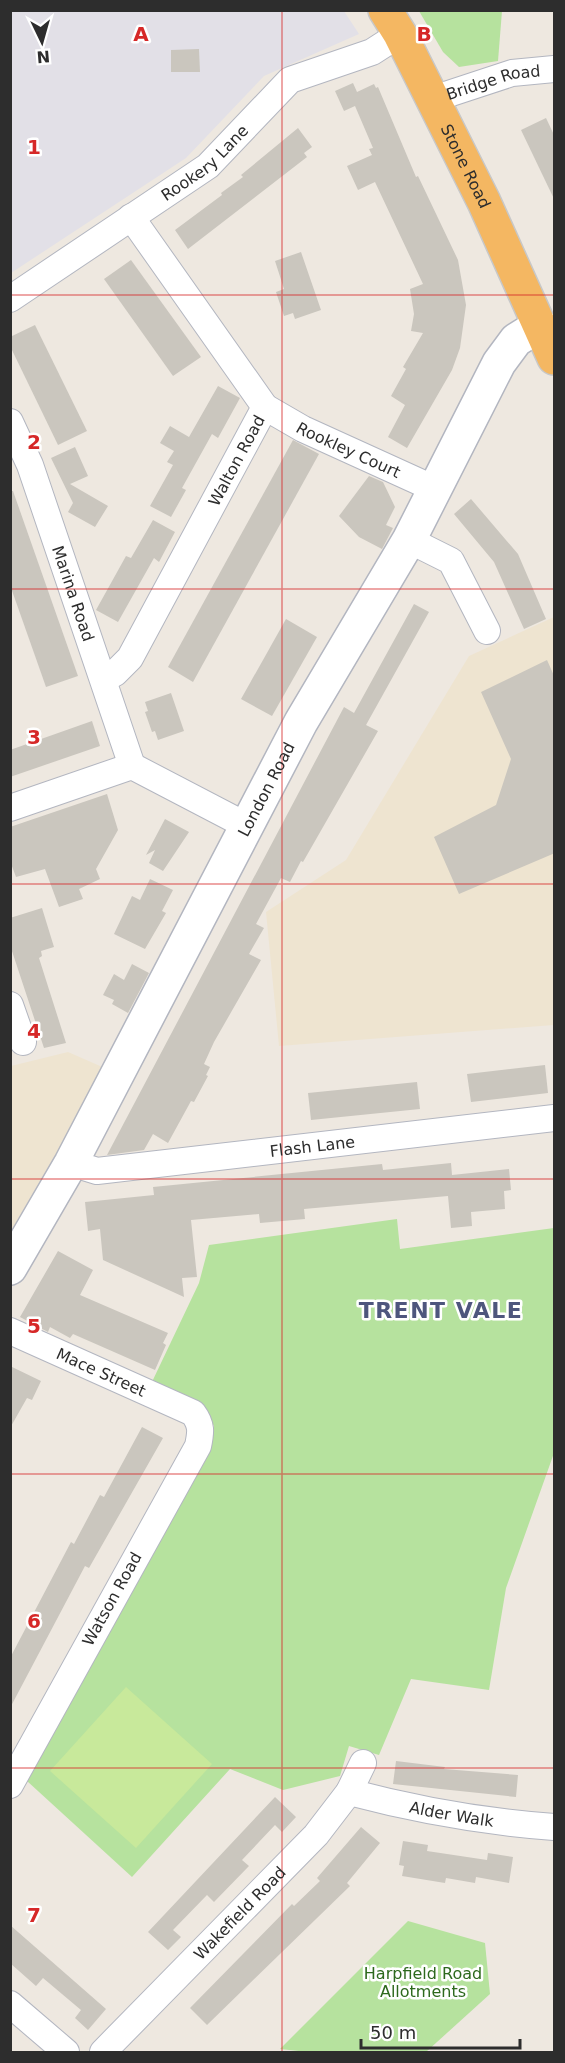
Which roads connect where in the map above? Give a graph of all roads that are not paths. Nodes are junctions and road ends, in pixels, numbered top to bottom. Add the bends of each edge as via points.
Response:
1 (393, 22) edge
2 (555, 69) edge
3 (433, 99) junction
4 (131, 217) junction
5 (10, 299) edge
6 (540, 325) junction
7 (555, 358) edge
8 (266, 407) junction
9 (10, 422) edge
10 (435, 489) junction
11 (409, 540) junction
12 (487, 631) dead end
13 (104, 679) junction
14 (132, 766) junction
15 (10, 808) edge
16 (247, 826) junction
17 (10, 1005) edge
18 (23, 1042) dead end
19 (555, 1118) edge
20 (71, 1163) junction
21 (10, 1269) edge
22 (10, 1331) edge
23 (193, 1413) joint
24 (363, 1763) dead end
25 (10, 1785) edge
26 (349, 1792) junction
27 (555, 1827) edge
28 (10, 2004) edge
29 (66, 2052) edge
30 (103, 2052) edge

1 - 3 highway, Stone Road
1 - 4 street, Rookery Lane via 372,52 290,80 208,166
2 - 3 street, Bridge Road via 512,73
3 - 6 highway, Stone Road
4 - 5 street, Rookery Lane
4 - 8 street, Walton Road
6 - 7 highway, Stone Road
6 - 10 main road, London Road via 516,340 499,363
8 - 10 street, Rookley Court via 303,429
8 - 13 street, Walton Road via 130,658
9 - 13 street, Marina Road via 30,465
10 - 11 main road, London Road
11 - 12 street via 451,561
11 - 16 main road, London Road via 301,722
13 - 14 street, Marina Road
14 - 15 street
14 - 16 street
16 - 20 main road, London Road
17 - 18 street
19 - 20 street, Flash Lane via 97,1171
20 - 21 main road, London Road
22 - 23 street, Mace Street
23 - 25 street, Watson Road via 200,1423 198,1446
24 - 26 street, Wakefield Road
26 - 27 street, Alder Walk via 500,1823
26 - 30 street, Wakefield Road via 316,1835
28 - 29 street

